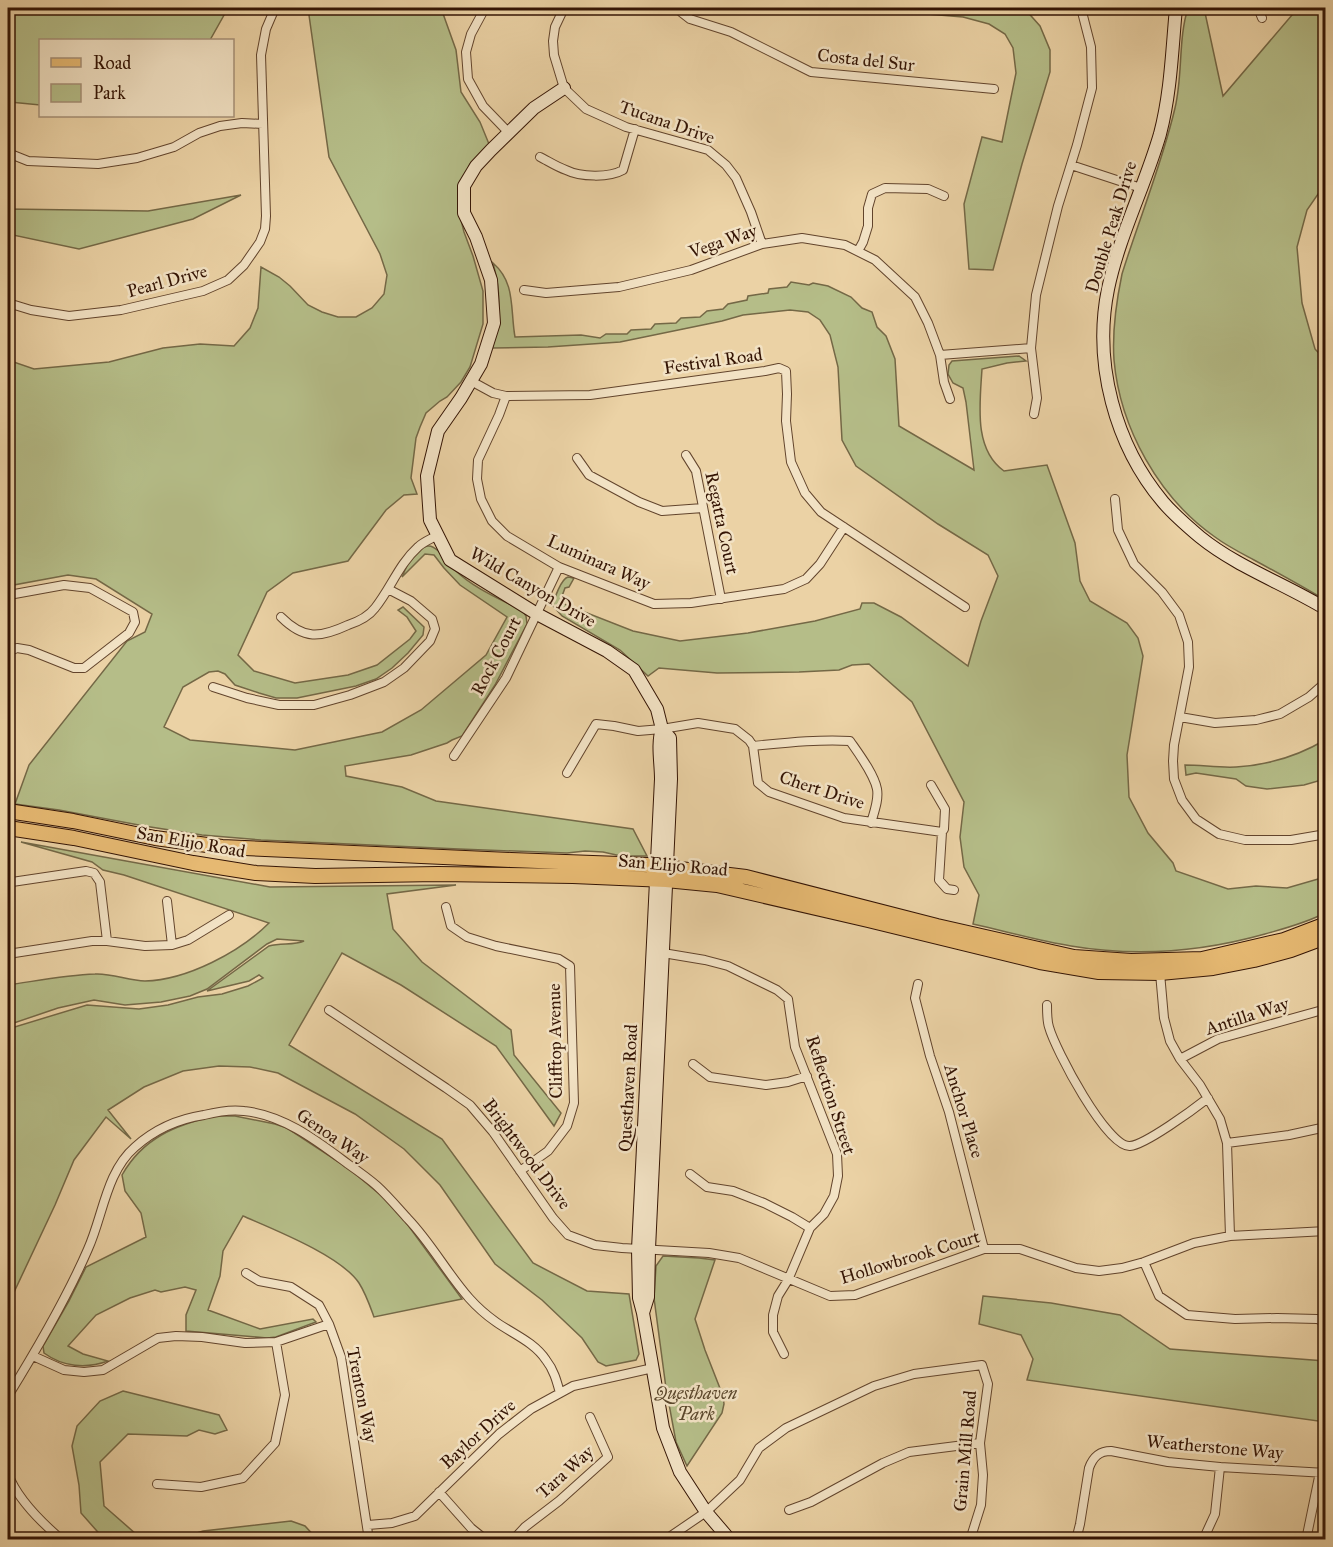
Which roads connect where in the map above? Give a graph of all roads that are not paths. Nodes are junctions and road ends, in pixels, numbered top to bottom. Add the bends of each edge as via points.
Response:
1 (275, 8) edge
2 (485, 8) edge
3 (564, 8) edge
4 (681, 8) edge
5 (1081, 8) edge
6 (1176, 8) edge
7 (1258, 8) edge
8 (1262, 18) dead end
9 (564, 88) junction
10 (994, 89) dead end
11 (263, 124) junction
12 (635, 129) junction
13 (510, 132) junction
14 (8, 153) edge
15 (540, 157) dead end
16 (1071, 165) junction
17 (1141, 188) junction
18 (944, 196) dead end
19 (762, 244) junction
20 (858, 251) junction
21 (524, 290) dead end
22 (8, 303) edge
23 (1031, 348) junction
24 (940, 355) junction
25 (471, 381) junction
26 (506, 396) junction
27 (950, 399) dead end
28 (1034, 414) dead end
29 (686, 455) dead end
30 (577, 458) dead end
31 (1115, 499) dead end
32 (703, 508) junction
33 (844, 527) junction
34 (438, 535) junction
35 (560, 567) junction
36 (388, 589) junction
37 (9, 596) dead end
38 (721, 599) junction
39 (965, 607) dead end
40 (1326, 609) edge
41 (537, 615) junction
42 (281, 617) dead end
43 (8, 652) edge
44 (1326, 682) edge
45 (213, 687) dead end
46 (1180, 717) junction
47 (662, 729) junction
48 (753, 746) junction
49 (454, 756) dead end
50 (567, 773) dead end
51 (931, 785) dead end
52 (8, 811) edge
53 (871, 823) junction
54 (8, 828) edge
55 (942, 832) junction
56 (1326, 834) edge
57 (661, 873) junction
58 (8, 882) edge
59 (954, 890) dead end
60 (166, 901) dead end
61 (446, 907) dead end
62 (229, 915) dead end
63 (1326, 924) edge
64 (1326, 937) edge
65 (108, 941) junction
66 (172, 945) junction
67 (663, 953) junction
68 (8, 954) edge
69 (1160, 973) junction
70 (918, 984) dead end
71 (1047, 1005) dead end
72 (1326, 1009) edge
73 (329, 1010) dead end
74 (1180, 1059) junction
75 (693, 1064) dead end
76 (807, 1076) junction
77 (1208, 1098) junction
78 (1326, 1127) edge
79 (1227, 1143) junction
80 (520, 1171) junction
81 (690, 1174) dead end
82 (810, 1228) junction
83 (1326, 1231) edge
84 (1230, 1236) junction
85 (644, 1249) junction
86 (984, 1249) junction
87 (1144, 1262) junction
88 (246, 1273) dead end
89 (788, 1280) junction
90 (1326, 1322) edge
91 (329, 1324) junction
92 (276, 1342) junction
93 (784, 1354) dead end
94 (33, 1356) junction
95 (653, 1368) junction
96 (560, 1393) junction
97 (8, 1396) edge
98 (590, 1417) dead end
99 (980, 1443) junction
100 (1220, 1467) junction
101 (1323, 1472) edge
102 (8, 1474) edge
103 (157, 1484) dead end
104 (439, 1492) junction
105 (789, 1510) dead end
106 (706, 1512) junction
107 (368, 1525) junction
108 (62, 1539) edge
109 (369, 1539) edge
110 (486, 1539) edge
111 (513, 1539) edge
112 (665, 1539) edge
113 (730, 1539) edge
114 (914, 1539) edge
115 (931, 1539) edge
116 (970, 1539) edge
117 (1076, 1539) edge
118 (1203, 1539) edge
119 (1306, 1539) edge

1 - 11 street, Pearl Drive via 261,55
2 - 13 street via 466,52 468,80 483,106
3 - 9 street, Tucana Drive via 553,41
4 - 10 street, Costa del Sur via 690,19 731,32 811,72
5 - 16 street via 1091,47 1092,88
6 - 17 street, Double Peak Drive via 1166,103
7 - 8 street
9 - 12 street, Tucana Drive via 586,109
9 - 13 street, Wild Canyon Drive via 534,108
11 - 14 street via 220,126 174,147 98,164 28,161
11 - 22 street, Pearl Drive via 265,229 244,265 228,280 159,302 69,316
12 - 15 street via 622,170 617,174 568,172
12 - 19 street, Tucana Drive via 708,150 726,165 736,178
13 - 25 street, Wild Canyon Drive via 476,166 464,186 464,213 491,280 494,323 482,364
16 - 17 street
16 - 23 street via 1036,295
17 - 40 street, Double Peak Drive via 1112,277 1104,326 1109,390 1123,435 1152,488 1181,521 1231,558
18 - 20 street via 928,189 907,188 885,188 872,194 868,226
19 - 20 street, Vega Way via 802,238
19 - 21 street, Vega Way via 691,270 620,287 546,293
20 - 24 street, Vega Way via 875,260 915,297
23 - 24 street
23 - 28 street via 1037,398
24 - 27 street, Vega Way
25 - 26 street, Festival Road
25 - 34 street, Wild Canyon Drive via 438,431 427,476 430,520
26 - 33 street, Festival Road via 590,395 779,368 786,371 786,422 792,462 805,493 821,512
26 - 35 street, Luminara Way via 478,460 481,499 492,521 507,536
29 - 32 street, Regatta Court via 696,471
30 - 32 street via 589,476 639,502 662,511
31 - 46 street via 1118,530 1134,564 1162,591 1179,615 1188,642 1189,668
32 - 38 street, Regatta Court
33 - 38 street, Luminara Way via 806,579 784,589
33 - 39 street
34 - 36 street via 419,545 403,562
34 - 41 street, Wild Canyon Drive via 450,560
35 - 38 street, Luminara Way via 654,604
35 - 41 street, Rock Court
36 - 42 street via 374,610 329,634 310,635 293,629
36 - 45 street via 432,619 435,629 430,641 384,682 314,705 279,705
37 - 43 street via 64,585 90,588 133,612 135,622 129,633 84,668 74,668 28,650 17,648
41 - 47 street, Wild Canyon Drive via 607,651 634,670 657,709
41 - 49 street, Rock Court via 506,678
44 - 46 street via 1280,714 1256,720 1215,723
46 - 56 street via 1174,745 1174,779 1182,800 1196,819 1219,834 1245,840 1291,840
47 - 48 street via 698,723 735,729
47 - 50 street via 638,731 596,724
47 - 57 street, Wild Canyon Drive via 670,738 671,755
48 - 53 street, Chert Drive via 758,783 769,792 844,818
48 - 53 street via 850,741 877,788
51 - 55 street via 945,809
52 - 57 main road, San Elijo Road via 222,847 511,860
53 - 55 street, Chert Drive
54 - 57 main road, San Elijo Road via 256,873
55 - 59 street via 939,880 947,889
57 - 63 main road, San Elijo Road via 746,877 1074,957 1131,961 1202,959 1284,939
57 - 67 street, Questhaven Road
57 - 69 main road, San Elijo Road via 1040,962 1099,972
57 - 85 street, Questhaven Road
58 - 65 street via 94,873 100,882
60 - 66 street
61 - 80 street, Clifftop Avenue via 451,926 467,937 559,959 570,966 574,1103 567,1125 548,1151
62 - 66 street via 188,940
64 - 69 main road, San Elijo Road via 1254,960
65 - 66 street
65 - 68 street
67 - 76 street, Reflection Street via 728,966 788,999 795,1047
67 - 85 street, Questhaven Road
69 - 74 street via 1164,1018
70 - 86 street, Anchor Place via 915,998
71 - 77 street via 1048,1026 1087,1104 1124,1146 1133,1146 1159,1132
72 - 74 street, Antilla Way via 1218,1039
73 - 80 street, Brightwood Drive via 470,1105
74 - 77 street
75 - 76 street via 710,1077 766,1085
76 - 82 street, Reflection Street via 837,1155 838,1176 834,1196
77 - 79 street
78 - 79 street
79 - 84 street
80 - 85 street, Brightwood Drive via 568,1234 595,1245
81 - 82 street via 707,1187 733,1191 764,1203
82 - 89 street, Reflection Street
83 - 84 street, Hollowbrook Court
84 - 87 street, Hollowbrook Court via 1194,1243
85 - 89 street, Hollowbrook Court via 709,1252 739,1258
85 - 95 street, Questhaven Road via 639,1298
86 - 87 street, Hollowbrook Court via 1020,1249 1076,1268 1099,1271
86 - 89 street, Hollowbrook Court via 855,1295 830,1296
87 - 90 street via 1159,1296 1187,1316
88 - 91 street, Trenton Way via 259,1281 291,1287 319,1305
89 - 93 street, Reflection Street via 773,1315 773,1332
91 - 92 street
91 - 107 street, Trenton Way via 341,1357
92 - 94 street via 158,1338 103,1370 84,1372 64,1370
92 - 103 street via 285,1395 275,1443 243,1478 201,1487
94 - 96 street, Genoa Way via 89,1247 117,1170 133,1149 169,1124 199,1115 243,1111 285,1122 302,1131 377,1186 482,1312 528,1342 546,1359
94 - 97 street, Genoa Way
95 - 96 street, Baylor Drive via 573,1386
95 - 106 street, Questhaven Road via 663,1428 680,1472
96 - 104 street, Baylor Drive via 499,1434
98 - 111 street, Tara Way via 608,1457
99 - 105 street via 909,1452
99 - 106 street, Grain Mill Road via 988,1384 982,1365 914,1374 874,1386 786,1428 759,1448 740,1480
99 - 116 street, Grain Mill Road via 981,1505
100 - 101 street, Weatherstone Way
100 - 117 street, Weatherstone Way via 1102,1452 1089,1468
100 - 118 street via 1215,1514
101 - 119 street
102 - 108 street via 12,1486
104 - 107 street, Baylor Drive via 415,1516
104 - 110 street
106 - 112 street
106 - 113 street, Questhaven Road
107 - 109 street, Trenton Way
114 - 115 street

